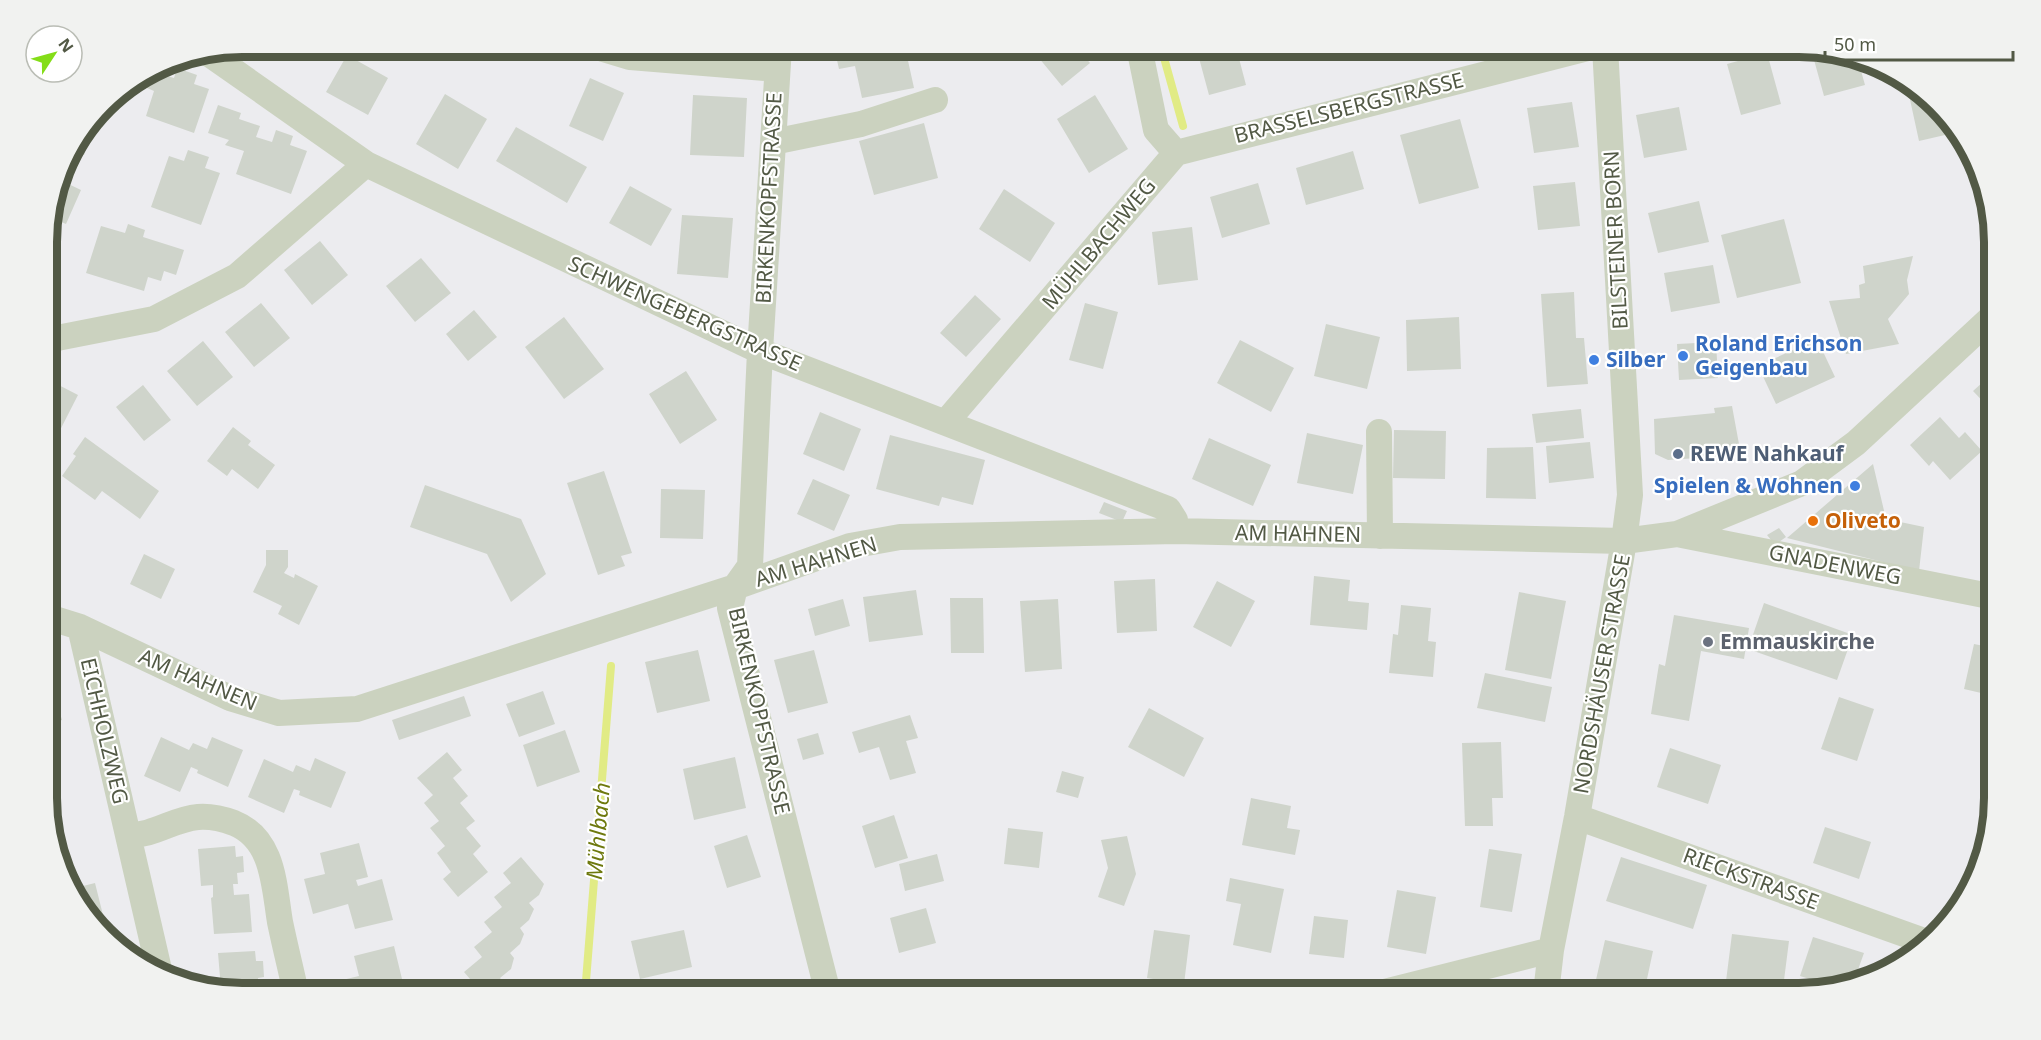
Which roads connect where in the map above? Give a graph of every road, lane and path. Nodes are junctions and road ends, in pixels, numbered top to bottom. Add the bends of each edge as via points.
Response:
1 (630, 57) edge
2 (1141, 57) edge
3 (1549, 57) edge
4 (1606, 57) edge
5 (778, 58) edge
6 (217, 59) edge
7 (935, 100) dead end
8 (773, 142) junction
9 (1176, 153) junction
10 (366, 164) junction
11 (1984, 324) edge
12 (57, 338) edge
13 (760, 351) junction
14 (946, 422) junction
15 (1379, 432) dead end
16 (1176, 531) junction
17 (1677, 534) junction
18 (1380, 536) junction
19 (1624, 541) junction
20 (735, 588) junction
21 (1984, 595) edge
22 (57, 620) edge
23 (80, 627) junction
24 (1577, 817) junction
25 (128, 835) junction
26 (1918, 939) edge
27 (1551, 950) junction
28 (157, 962) edge
29 (294, 983) edge
30 (825, 983) edge
31 (1420, 983) edge
32 (1547, 983) edge

1 - 5 street, BIRKENKOPFSTRASSE
2 - 9 street via 1156,130
3 - 9 street, BRASSELSBERGSTRASSE
4 - 19 street, BILSTEINER BORN via 1630,495
5 - 8 street, BIRKENKOPFSTRASSE
6 - 10 street, SCHWENGEBERGSTRASSE
7 - 8 street via 861,124
8 - 13 street, BIRKENKOPFSTRASSE
9 - 14 street, MÜHLBACHWEG
10 - 12 street via 237,276 154,319
10 - 13 street, SCHWENGEBERGSTRASSE
11 - 17 street, NORDSHÄUSER STRASSE via 1856,443 1802,483
13 - 14 street, SCHWENGEBERGSTRASSE
13 - 20 street, BIRKENKOPFSTRASSE via 750,566
14 - 16 street, SCHWENGEBERGSTRASSE via 1168,509
15 - 18 street
16 - 18 street, AM HAHNEN
16 - 20 street, AM HAHNEN via 900,537 850,546
17 - 19 street, NORDSHÄUSER STRASSE
17 - 21 street, GNADENWEG
18 - 19 street, AM HAHNEN
19 - 24 street, NORDSHÄUSER STRASSE
20 - 23 street, AM HAHNEN via 357,709 279,713 230,698
20 - 30 street, BIRKENKOPFSTRASSE via 730,608
22 - 23 street, AM HAHNEN
23 - 25 street, EICHHOLZWEG
24 - 26 street, RIECKSTRASSE
24 - 27 street, NORDSHÄUSER STRASSE
25 - 28 street, EICHHOLZWEG
25 - 29 street via 142,835 198,817 224,819 246,828 264,849 272,870
27 - 31 street
27 - 32 street, NORDSHÄUSER STRASSE

